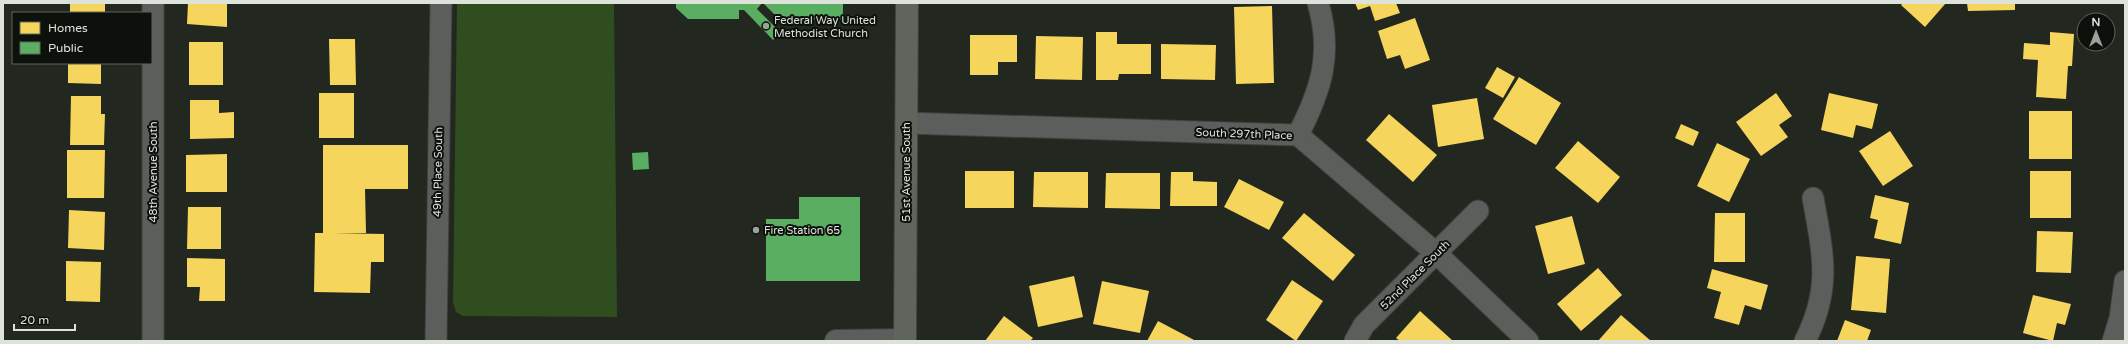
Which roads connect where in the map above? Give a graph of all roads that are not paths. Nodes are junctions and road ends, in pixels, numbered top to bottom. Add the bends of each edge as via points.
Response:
1 (153, 3) edge
2 (440, 3) edge
3 (907, 3) edge
4 (1318, 3) edge
5 (906, 123) junction
6 (1298, 135) junction
7 (1813, 198) dead end
8 (1478, 211) dead end
9 (1437, 254) junction
10 (2125, 281) edge
11 (905, 340) edge
12 (153, 341) edge
13 (436, 341) edge
14 (836, 341) edge
15 (1355, 341) edge
16 (1528, 341) edge
17 (1805, 341) edge
18 (2112, 341) edge

1 - 12 street, 48th Avenue South
2 - 13 street, 49th Place South
3 - 5 main road, 51st Avenue South
4 - 6 street via 1324,30 1322,72 1313,105
5 - 6 street, South 297th Place
5 - 11 main road, 51st Avenue South
6 - 9 street, South 297th Place
7 - 17 street via 1824,258 1822,294 1814,322
8 - 9 street, 52nd Place South
9 - 15 street, 52nd Place South via 1364,325
9 - 16 street, South 297th Place
10 - 18 street via 2120,318
11 - 14 street

